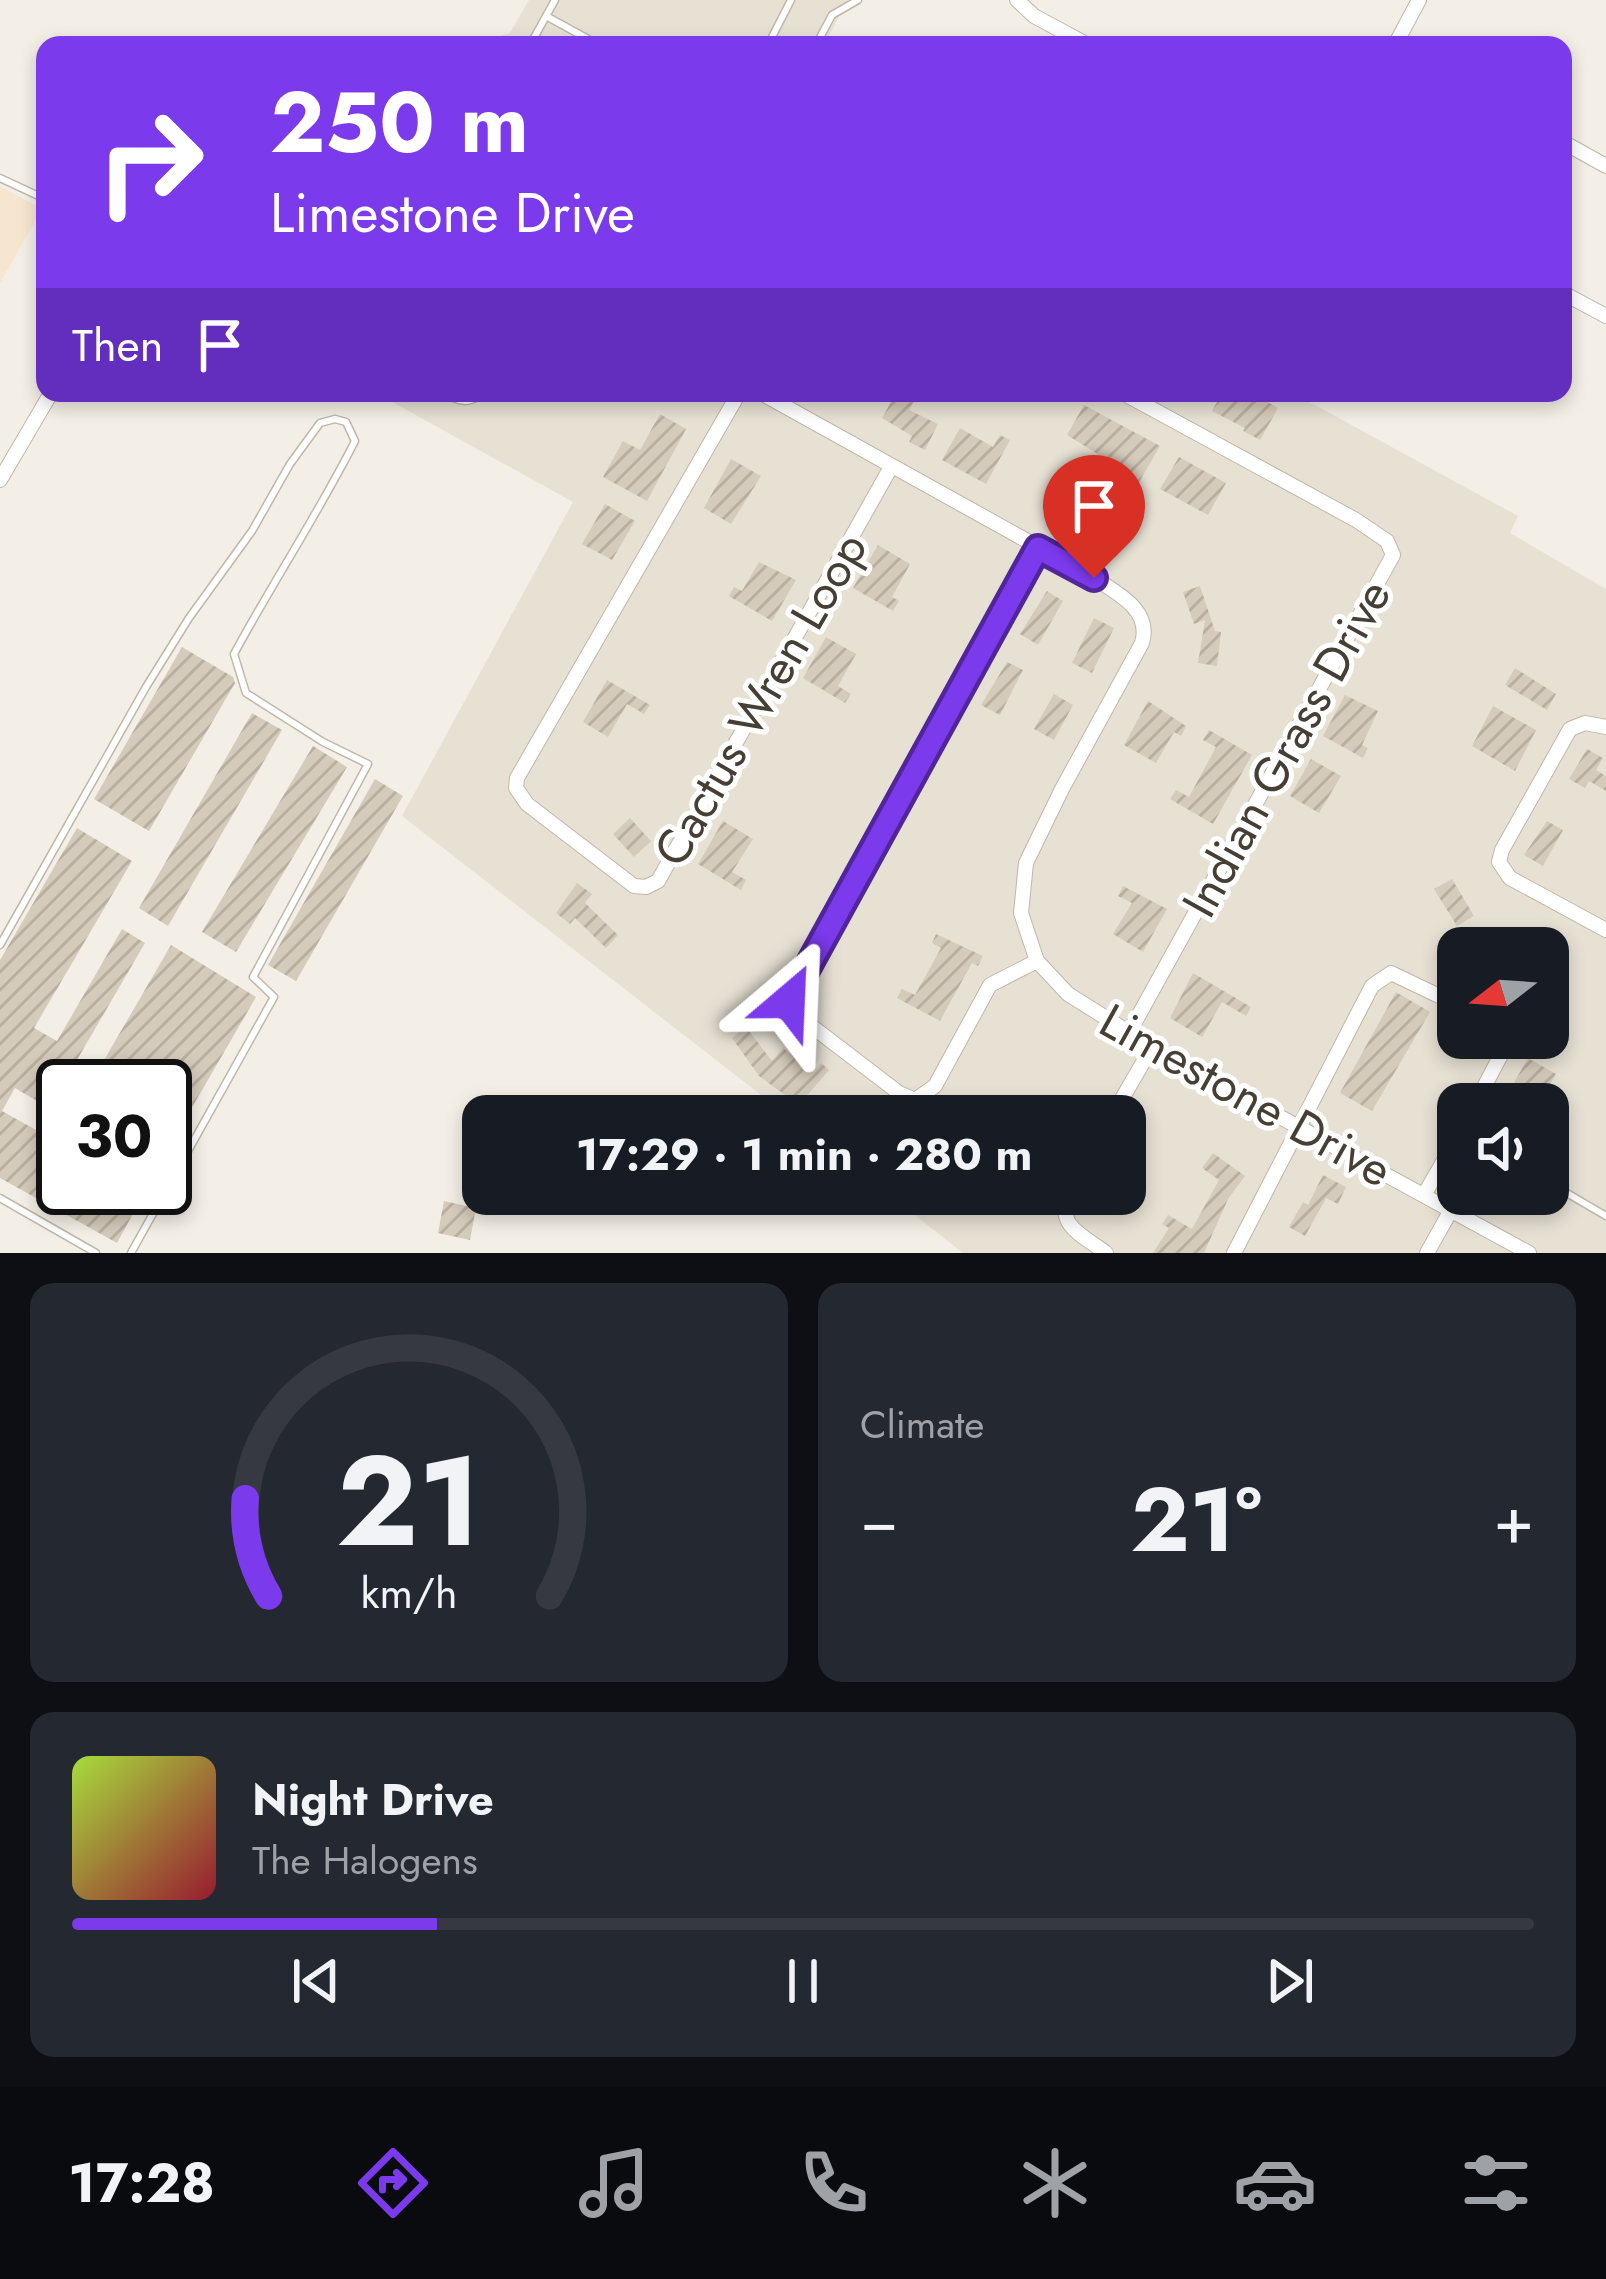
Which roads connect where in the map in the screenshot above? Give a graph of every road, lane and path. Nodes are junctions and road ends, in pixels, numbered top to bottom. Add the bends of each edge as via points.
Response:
1 (555, 0) edge
2 (791, 0) edge
3 (858, 0) edge
4 (1017, 0) edge
5 (1419, 0) edge
6 (546, 16) junction
7 (535, 36) edge
8 (582, 36) edge
9 (773, 36) edge
10 (821, 36) edge
11 (1071, 36) edge
12 (1400, 36) edge
13 (1572, 147) edge
14 (1606, 166) edge
15 (0, 178) edge
16 (36, 195) edge
17 (1572, 297) edge
18 (1606, 316) edge
19 (46, 402) edge
20 (734, 402) edge
21 (777, 402) edge
22 (1140, 402) edge
23 (891, 467) junction
24 (0, 480) edge
25 (1038, 548) junction
26 (1606, 727) edge
27 (1606, 930) edge
28 (0, 945) edge
29 (1037, 961) junction
30 (1437, 994) edge
31 (1130, 1031) junction
32 (1152, 1047) junction
33 (1124, 1095) edge
34 (1301, 1127) junction
35 (1437, 1173) edge
36 (1569, 1194) edge
37 (1424, 1196) junction
38 (0, 1198) edge
39 (1437, 1203) edge
40 (1063, 1215) edge
41 (1447, 1215) edge
42 (1459, 1215) edge
43 (1606, 1216) edge
44 (96, 1253) edge
45 (130, 1253) edge
46 (1106, 1253) edge
47 (1234, 1253) edge
48 (1427, 1253) edge
49 (1528, 1253) edge

1 - 6 lane
2 - 9 lane
3 - 10 lane via 832,15
4 - 11 street
5 - 12 street
6 - 7 lane
6 - 8 lane
13 - 14 street
15 - 16 lane
17 - 18 street
19 - 24 street
20 - 23 street, Cactus Wren Loop via 515,783 527,804 634,886 658,881
21 - 23 street
22 - 31 street, Indian Grass Drive via 1356,520 1387,541 1393,555
23 - 25 street
25 - 29 street via 1120,594 1146,632 1027,863 1021,913
25 - 29 street via 789,1001 899,1094 919,1099 935,1086 990,985
26 - 27 street via 1570,729 1499,862 1510,878
28 - 45 lane via 146,687 290,464 320,423 346,422 355,441 234,654 246,693 368,764 253,976 274,997
29 - 31 street, Limestone Drive via 1068,994
30 - 34 street via 1391,973 1381,977
31 - 32 street, Limestone Drive
32 - 33 street
32 - 34 street, Limestone Drive
34 - 37 street, Limestone Drive
34 - 47 street
35 - 37 street
36 - 43 lane
37 - 39 street, Limestone Drive
38 - 44 lane
40 - 46 street
41 - 48 street
42 - 49 street, Limestone Drive

